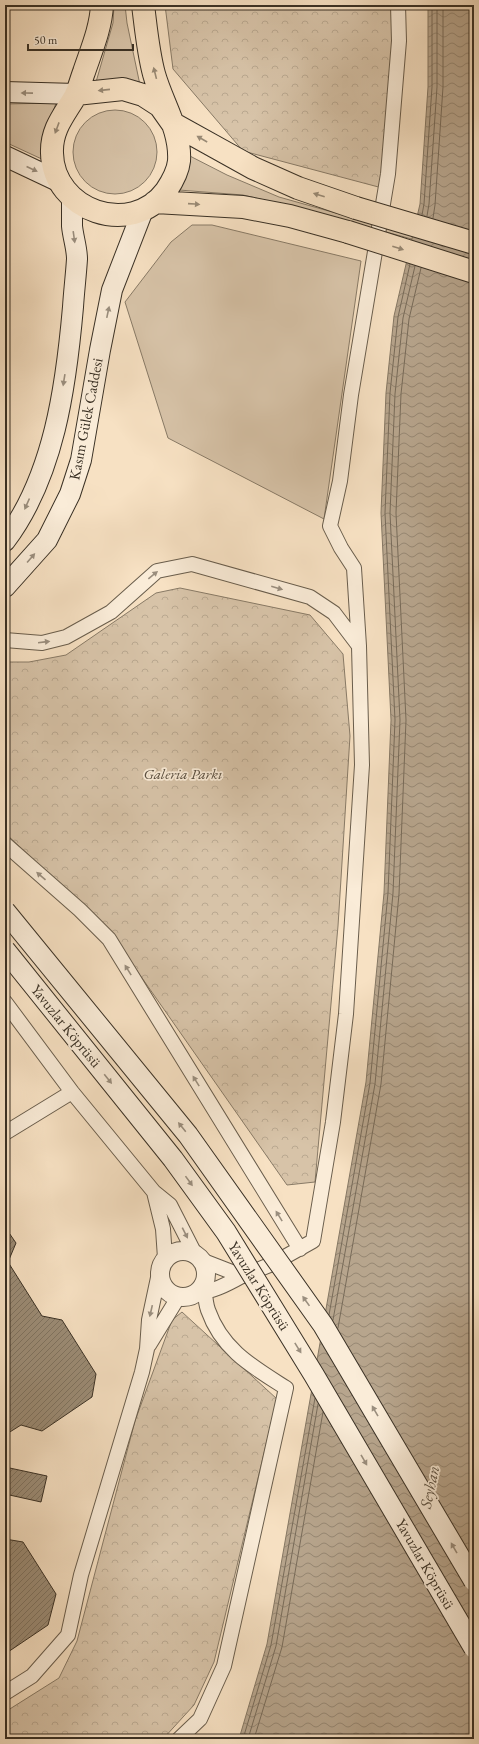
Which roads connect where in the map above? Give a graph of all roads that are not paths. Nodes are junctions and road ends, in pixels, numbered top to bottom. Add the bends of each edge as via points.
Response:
1 (102, 5) edge
2 (143, 5) edge
3 (398, 5) edge
4 (5, 92) edge
5 (76, 94) junction
6 (172, 123) junction
7 (5, 156) edge
8 (66, 190) junction
9 (149, 206) junction
10 (474, 243) edge
11 (474, 272) edge
12 (5, 541) edge
13 (5, 587) edge
14 (5, 640) edge
15 (359, 646) junction
16 (5, 844) edge
17 (5, 911) edge
18 (5, 950) edge
19 (5, 1002) edge
20 (72, 1092) junction
21 (5, 1133) edge
22 (154, 1192) junction
23 (300, 1249) junction
24 (198, 1257) junction
25 (162, 1266) junction
26 (242, 1276) junction
27 (195, 1291) junction
28 (147, 1349) junction
29 (474, 1581) edge
30 (474, 1648) edge
31 (5, 1693) edge
32 (179, 1739) edge

1 - 5 main road via 96,38
6 -> 2 main road via 154,74
3 - 15 street via 399,41 388,174 351,395 340,481 330,526 354,568
5 -> 4 main road
6 -> 5 main road via 160,106 142,95 123,89
5 -> 8 main road via 55,132 52,153 55,174
6 - 9 main road via 179,142 179,162 172,182 161,197
10 -> 6 main road, bridge via 298,188 253,168
7 -> 8 main road
8 - 9 main road via 83,207 103,215 122,216
8 -> 12 main road, Kasım Gülek Caddesi via 77,257 70,342 58,420 46,458 18,524
9 -> 11 main road, bridge via 243,207 290,216
13 -> 9 main road, Kasım Gülek Caddesi via 47,540 70,494 81,460 112,290
14 -> 15 street via 42,643 66,637 111,612 157,571 192,564 310,597 334,613
15 - 23 street via 362,765 346,1014 333,1122 313,1241
23 -> 16 street via 109,939
29 -> 17 main road, Yavuzlar Köprüsü, bridge via 314,1312 188,1135
18 -> 30 main road, Yavuzlar Köprüsü, bridge via 173,1159 226,1232 314,1375
19 - 20 street
20 - 21 street
20 - 22 street
22 -> 24 street via 170,1206
22 - 25 street via 163,1229
23 - 26 street
24 - 25 street via 188,1251 179,1251 172,1253
24 - 26 street
24 - 27 street via 206,1275
25 - 27 street via 161,1282 165,1289
25 -> 28 street via 149,1320
26 - 27 street via 224,1287
27 - 28 street
27 - 32 street via 208,1309 218,1332 237,1356 286,1388 224,1666 200,1719
28 - 31 street via 140,1380 80,1575 68,1635 32,1676

